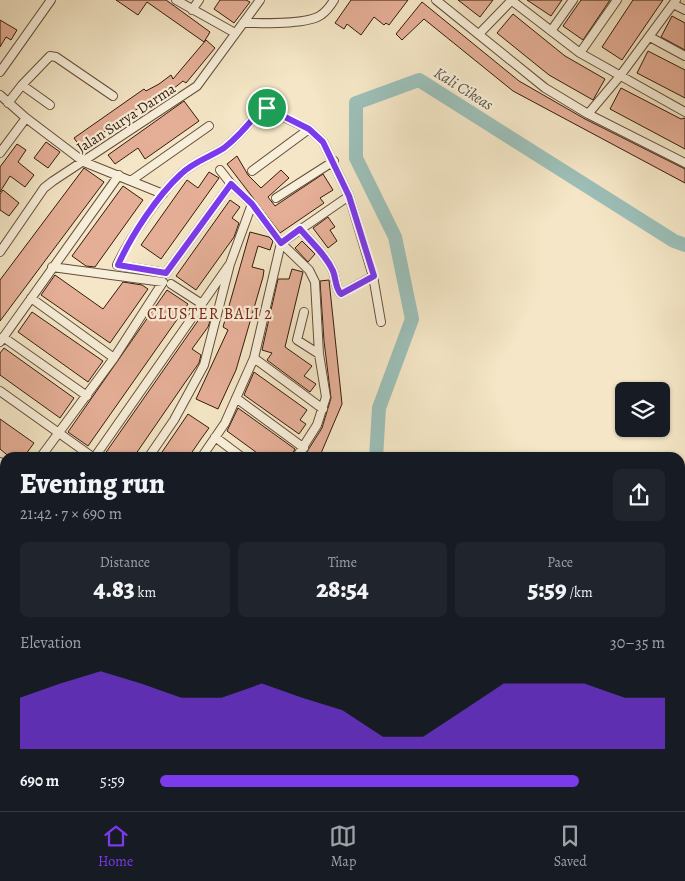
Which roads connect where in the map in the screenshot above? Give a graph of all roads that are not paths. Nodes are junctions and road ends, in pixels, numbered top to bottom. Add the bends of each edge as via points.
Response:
1 (51, 0) edge
2 (176, 0) edge
3 (199, 0) edge
4 (260, 0) edge
5 (334, 0) edge
6 (436, 0) edge
7 (511, 0) edge
8 (572, 0) edge
9 (617, 0) edge
10 (674, 2) edge
11 (192, 10) junction
12 (685, 10) edge
13 (242, 23) junction
14 (551, 31) junction
15 (235, 33) junction
16 (480, 34) junction
17 (650, 37) junction
18 (580, 53) junction
19 (685, 56) edge
20 (0, 72) edge
21 (620, 76) junction
22 (22, 85) junction
23 (0, 95) edge
24 (113, 96) dead end
25 (8, 103) junction
26 (50, 105) dead end
27 (685, 112) edge
28 (588, 114) junction
29 (26, 118) junction
30 (209, 126) dead end
31 (309, 129) junction
32 (0, 153) edge
33 (334, 161) junction
34 (84, 162) junction
35 (685, 163) edge
36 (220, 170) dead end
37 (252, 171) dead end
38 (119, 175) junction
39 (132, 180) junction
40 (231, 184) junction
41 (163, 194) junction
42 (349, 196) junction
43 (276, 198) dead end
44 (252, 204) junction
45 (300, 229) junction
46 (281, 243) junction
47 (0, 252) edge
48 (230, 264) junction
49 (52, 267) junction
50 (374, 276) junction
51 (171, 284) dead end
52 (31, 298) junction
53 (202, 304) junction
54 (304, 312) dead end
55 (382, 322) dead end
56 (2, 340) edge
57 (319, 354) junction
58 (114, 358) junction
59 (254, 358) junction
60 (0, 391) edge
61 (86, 396) junction
62 (236, 398) junction
63 (323, 409) junction
64 (58, 432) junction
65 (215, 437) junction
66 (304, 448) junction
67 (44, 452) edge
68 (86, 452) edge
69 (98, 452) edge
70 (152, 452) edge
71 (205, 452) edge
72 (235, 452) edge
73 (301, 452) edge

1 - 20 street
2 - 11 street
3 - 11 street
4 - 13 street, Jalan Surya Darma
5 - 13 street via 315,18 279,23
6 - 16 street
7 - 14 street
7 - 16 street
8 - 14 street
9 - 18 street
10 - 12 street
10 - 17 street
11 - 15 street
13 - 15 street, Jalan Surya Darma
14 - 18 street
15 - 34 street, Jalan Surya Darma via 197,86
16 - 28 street via 545,88
17 - 19 street
17 - 21 street
18 - 21 street
21 - 27 street
21 - 28 street
22 - 24 street via 50,56
22 - 25 street
22 - 26 street
23 - 25 street
25 - 29 street
28 - 35 street
29 - 32 street
29 - 34 street
30 - 39 street
31 - 33 street via 323,142
31 - 37 street
31 - 41 street via 267,108 261,109 240,134 223,148 192,165
33 - 42 street
33 - 43 street
34 - 38 street
34 - 47 street, Jalan Surya Darma via 44,188
36 - 40 street
38 - 39 street
38 - 49 street
39 - 41 street
40 - 41 street via 166,273 118,265
40 - 44 street
42 - 45 street
42 - 50 street
44 - 46 street
44 - 48 street
45 - 46 street
45 - 50 street via 326,259 341,294
46 - 57 street via 314,278
46 - 59 street
48 - 53 street
48 - 70 street via 204,365
49 - 52 street
49 - 58 street via 163,282
50 - 55 street
51 - 53 street
52 - 56 street
52 - 58 street
53 - 69 street
54 - 57 street via 298,340
56 - 61 street
57 - 63 street via 326,397
58 - 61 street
59 - 62 street
59 - 63 street
60 - 64 street
61 - 64 street
62 - 65 street
62 - 66 street
63 - 66 street
64 - 67 street
64 - 68 street
65 - 71 street
65 - 72 street
66 - 73 street

